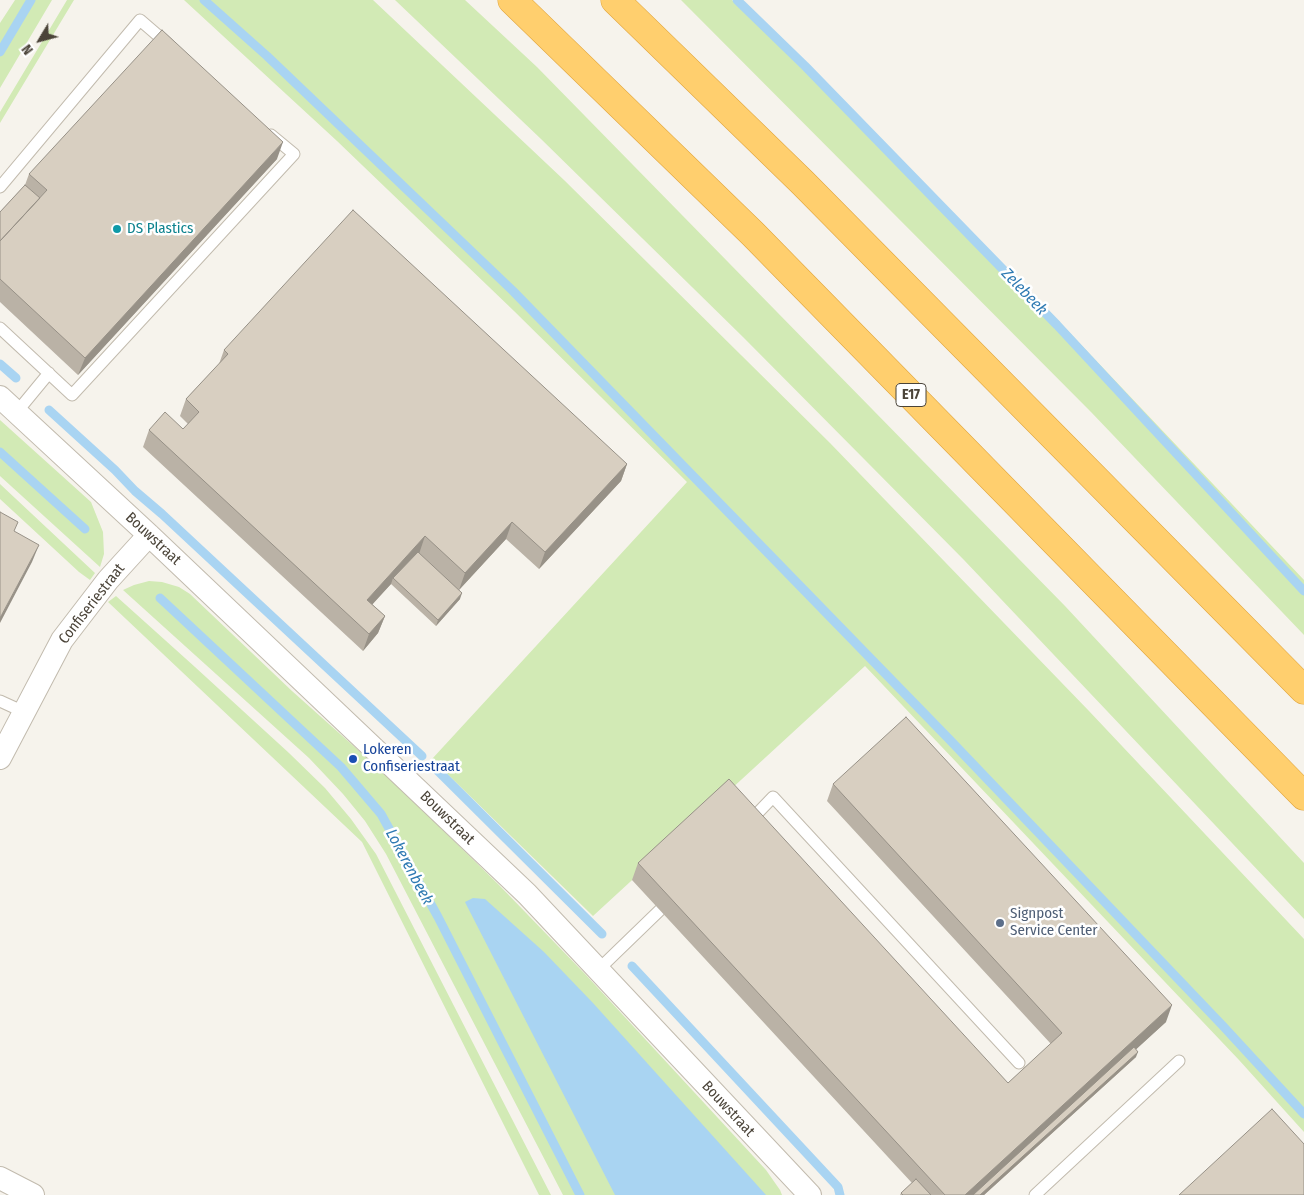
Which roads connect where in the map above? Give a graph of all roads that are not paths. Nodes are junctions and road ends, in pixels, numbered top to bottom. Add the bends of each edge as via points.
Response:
1 (512, 0) edge
2 (615, 0) edge
3 (177, 52) edge
4 (264, 129) edge
5 (0, 188) edge
6 (0, 328) edge
7 (49, 373) junction
8 (0, 398) edge
9 (16, 413) junction
10 (149, 535) junction
11 (1304, 690) edge
12 (0, 700) edge
13 (24, 712) junction
14 (0, 758) edge
15 (1304, 796) edge
16 (748, 823) edge
17 (660, 910) dead end
18 (598, 970) junction
19 (1179, 1061) dead end
20 (1019, 1063) dead end
21 (0, 1178) edge
22 (33, 1195) edge
23 (810, 1195) edge
24 (1035, 1195) edge

1 - 15 highway, E17 via 753,234
2 - 11 highway via 810,190
3 - 5 lane via 140,20
4 - 7 lane via 294,154 72,395
6 - 7 lane
7 - 9 lane
8 - 9 street, Bouwstraat
9 - 10 street, Bouwstraat
10 - 13 street, Confiseriestraat via 108,580 62,640
10 - 18 street, Bouwstraat via 527,894
12 - 13 lane
13 - 14 street, Confiseriestraat
16 - 20 lane via 773,797
17 - 18 lane
18 - 23 street, Bouwstraat
19 - 24 lane
21 - 22 street

